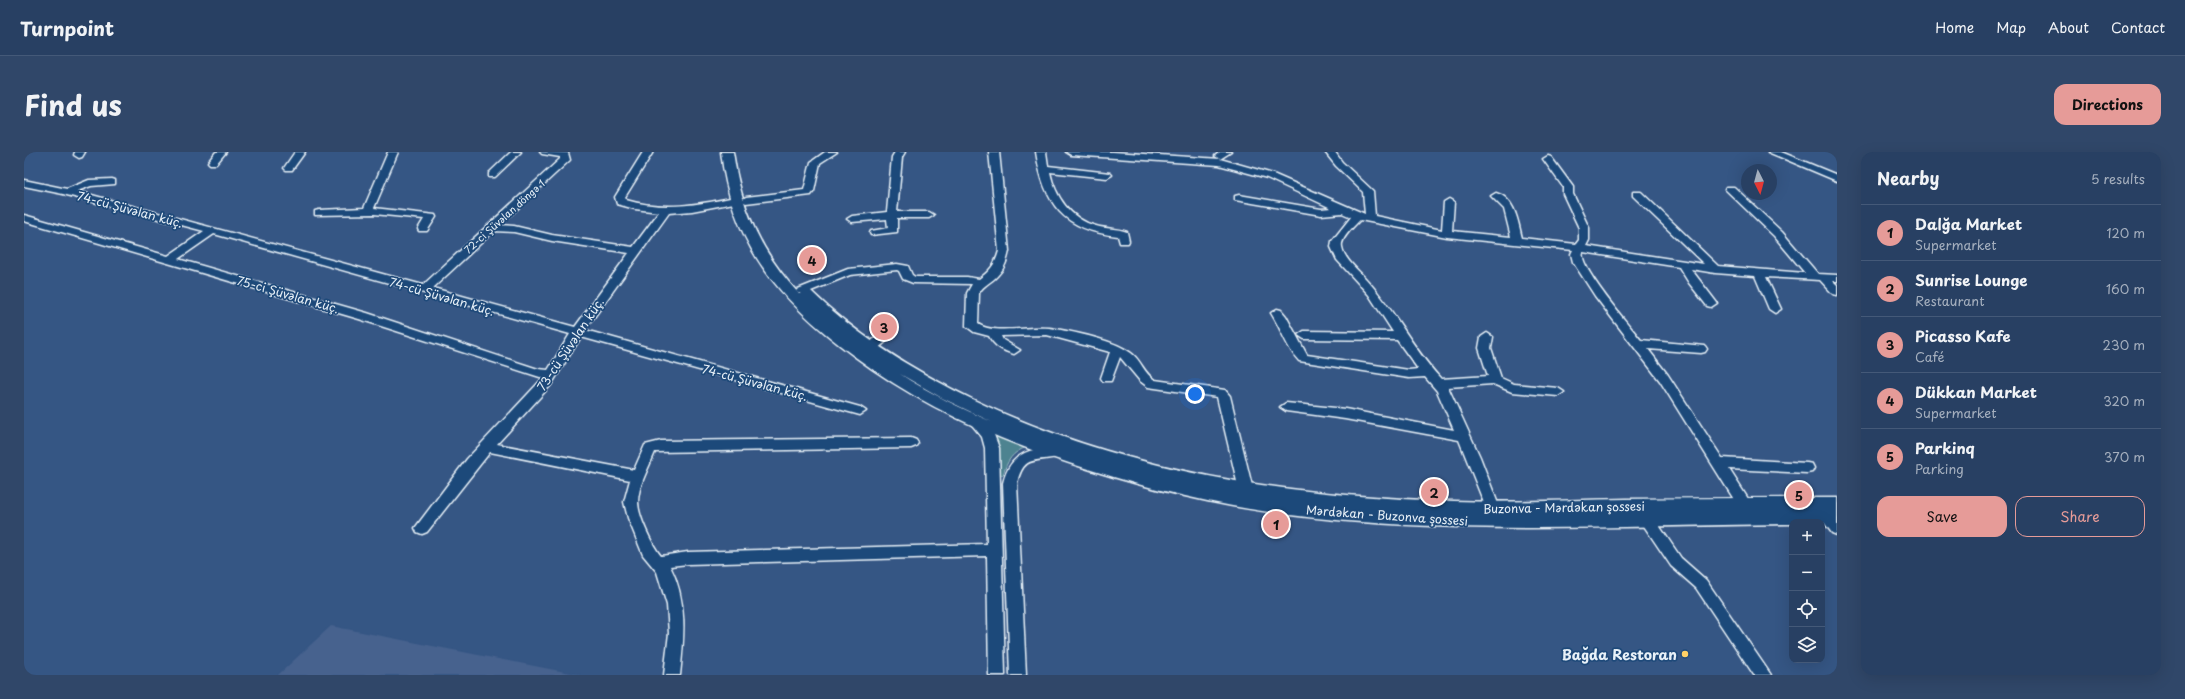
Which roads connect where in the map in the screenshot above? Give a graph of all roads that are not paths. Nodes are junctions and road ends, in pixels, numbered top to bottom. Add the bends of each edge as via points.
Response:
1 (221, 152) edge
2 (300, 152) edge
3 (393, 152) edge
4 (516, 152) edge
5 (545, 152) edge
6 (648, 152) edge
7 (728, 152) edge
8 (738, 152) edge
9 (832, 152) edge
10 (900, 152) edge
11 (994, 152) edge
12 (1041, 152) edge
13 (1071, 152) edge
14 (1074, 152) edge
15 (1330, 152) edge
16 (1772, 152) edge
17 (1220, 156) edge
18 (1548, 159) dead end
19 (213, 162) dead end
20 (289, 168) dead end
21 (1043, 168) junction
22 (492, 175) dead end
23 (1107, 175) dead end
24 (1837, 178) edge
25 (112, 182) dead end
26 (24, 183) edge
27 (1730, 188) dead end
28 (67, 192) junction
29 (1637, 194) dead end
30 (1496, 196) dead end
31 (1239, 198) dead end
32 (740, 200) junction
33 (1449, 202) dead end
34 (666, 210) junction
35 (1341, 210) junction
36 (368, 211) junction
37 (320, 213) dead end
38 (892, 215) junction
39 (929, 215) dead end
40 (1358, 216) junction
41 (24, 218) edge
42 (852, 218) dead end
43 (1370, 219) junction
44 (493, 228) junction
45 (422, 229) dead end
46 (212, 230) junction
47 (875, 233) dead end
48 (1447, 234) junction
49 (1124, 241) dead end
50 (1518, 242) junction
51 (1580, 248) junction
52 (636, 251) junction
53 (170, 260) junction
54 (1684, 266) junction
55 (1716, 270) junction
56 (1758, 274) junction
57 (1819, 277) junction
58 (1837, 278) edge
59 (981, 283) junction
60 (424, 290) junction
61 (802, 291) junction
62 (1837, 292) edge
63 (1711, 303) dead end
64 (1775, 309) dead end
65 (1277, 314) dead end
66 (994, 332) junction
67 (577, 334) junction
68 (887, 334) dead end
69 (1304, 335) dead end
70 (1402, 336) junction
71 (1487, 337) dead end
72 (1638, 344) junction
73 (871, 348) junction
74 (1701, 349) dead end
75 (1014, 350) dead end
76 (1116, 351) junction
77 (1429, 373) junction
78 (551, 375) junction
79 (1107, 378) dead end
80 (1495, 380) junction
81 (1439, 383) junction
82 (1558, 392) dead end
83 (1286, 407) dead end
84 (860, 411) dead end
85 (974, 420) junction
86 (1463, 436) junction
87 (911, 443) dead end
88 (487, 447) junction
89 (1055, 453) junction
90 (1719, 463) junction
91 (1807, 468) dead end
92 (638, 476) junction
93 (1246, 490) junction
94 (1745, 505) junction
95 (1493, 508) junction
96 (1835, 517) edge
97 (1647, 519) junction
98 (422, 528) dead end
99 (993, 550) junction
100 (658, 562) junction
101 (672, 675) edge
102 (997, 675) edge
103 (1018, 675) edge
104 (1763, 675) edge

1 - 19 street
2 - 20 street
3 - 36 street
4 - 22 street
5 - 44 street, 72-ci Şüvəlan döngə 1 via 562,153 565,160
6 - 34 street via 620,200 624,203
7 - 32 main road, Mərdəkan - Buzonva şossesi
8 - 32 main road, Buzonva - Mərdəkan şossesi
9 - 32 street via 816,162 807,193
10 - 38 street via 897,157
11 - 59 street via 1004,251 1001,263 994,273
12 - 21 street
13 - 14 street
14 - 17 street
15 - 43 street via 1368,191
16 - 24 street
17 - 35 street via 1270,176
18 - 51 street via 1568,187 1568,194 1584,228 1584,240
21 - 23 street
21 - 49 street via 1049,188 1066,214 1090,228 1123,234
25 - 28 street via 89,184
26 - 28 street, 74-cü Şüvəlan küç.
27 - 57 street via 1774,229
28 - 46 street, 74-cü Şüvəlan küç.
29 - 55 street
30 - 50 street via 1509,208
31 - 35 street via 1322,212
32 - 34 street
32 - 61 main road, Buzonva - Mərdəkan şossesi via 764,240
32 - 85 main road, Mərdəkan - Buzonva şossesi via 746,229 760,254 778,279 810,314 861,355 904,384
33 - 48 street
34 - 52 street, 73-cü Şüvəlan küç.
35 - 40 street
36 - 37 street
36 - 45 street via 431,217
38 - 39 street
38 - 42 street
38 - 47 street via 893,230
40 - 43 street
40 - 70 street via 1337,241 1336,247 1341,258 1373,293
41 - 53 street, 75-ci Şüvəlan küç.
43 - 48 street
44 - 52 street via 514,229 552,238
44 - 60 street, 72-ci Şüvəlan döngə 1 via 462,253
46 - 53 street
46 - 60 street, 74-cü Şüvəlan küç.
48 - 50 street
50 - 51 street
51 - 54 street
51 - 72 street via 1576,254 1578,262 1608,307
52 - 67 street, 73-cü Şüvəlan küç.
53 - 78 street, 75-ci Şüvəlan küç. via 363,316 537,373
54 - 55 street
54 - 63 street
55 - 56 street
56 - 57 street
56 - 64 street
57 - 58 street
57 - 62 street
59 - 61 street via 959,280 913,280 907,277 904,268 897,267 848,272
59 - 66 street via 973,293 971,322 975,329
60 - 67 street, 74-cü Şüvəlan küç.
61 - 73 main road, Buzonva - Mərdəkan şossesi via 840,325
65 - 77 street via 1285,321 1303,358 1408,374
66 - 75 street via 998,342
66 - 76 street via 1048,331
67 - 78 street, 73-cü Şüvəlan küç.
67 - 84 street, 74-cü Şüvəlan küç.
68 - 73 street
69 - 70 street
70 - 77 street via 1418,362
71 - 80 street via 1484,349
72 - 74 street
72 - 90 street via 1664,378
73 - 93 main road, Buzonva - Mərdəkan şossesi via 916,377 965,403 1020,427 1090,452 1149,469
76 - 79 street
76 - 93 street via 1128,357 1143,379 1152,384 1217,392 1224,396
77 - 81 street
78 - 88 street, 73-cü Şüvəlan küç.
80 - 81 street
80 - 82 street via 1512,388
81 - 86 street
83 - 86 street via 1345,414
85 - 89 main road, Mərdəkan - Buzonva şossesi
85 - 99 street via 988,435 992,448
86 - 95 street
87 - 92 street via 655,446 648,451
88 - 92 street
88 - 98 street, 73-cü Şüvəlan küç.
89 - 97 main road, Mərdəkan - Buzonva şossesi via 1146,481 1186,490 1316,511 1442,520
89 - 103 street via 1041,453 1019,461 1012,472 1010,483
90 - 91 street
90 - 94 street
92 - 100 street via 632,496 632,508 648,551
93 - 95 main road, Buzonva - Mərdəkan şossesi via 1376,504
94 - 95 main road, Buzonva - Mərdəkan şossesi
94 - 96 main road, Buzonva - Mərdəkan şossesi
96 - 97 main road, Mərdəkan - Buzonva şossesi
97 - 104 street via 1676,562 1701,584
99 - 100 street via 688,558
99 - 102 street
100 - 101 street via 667,578 675,605 677,633

